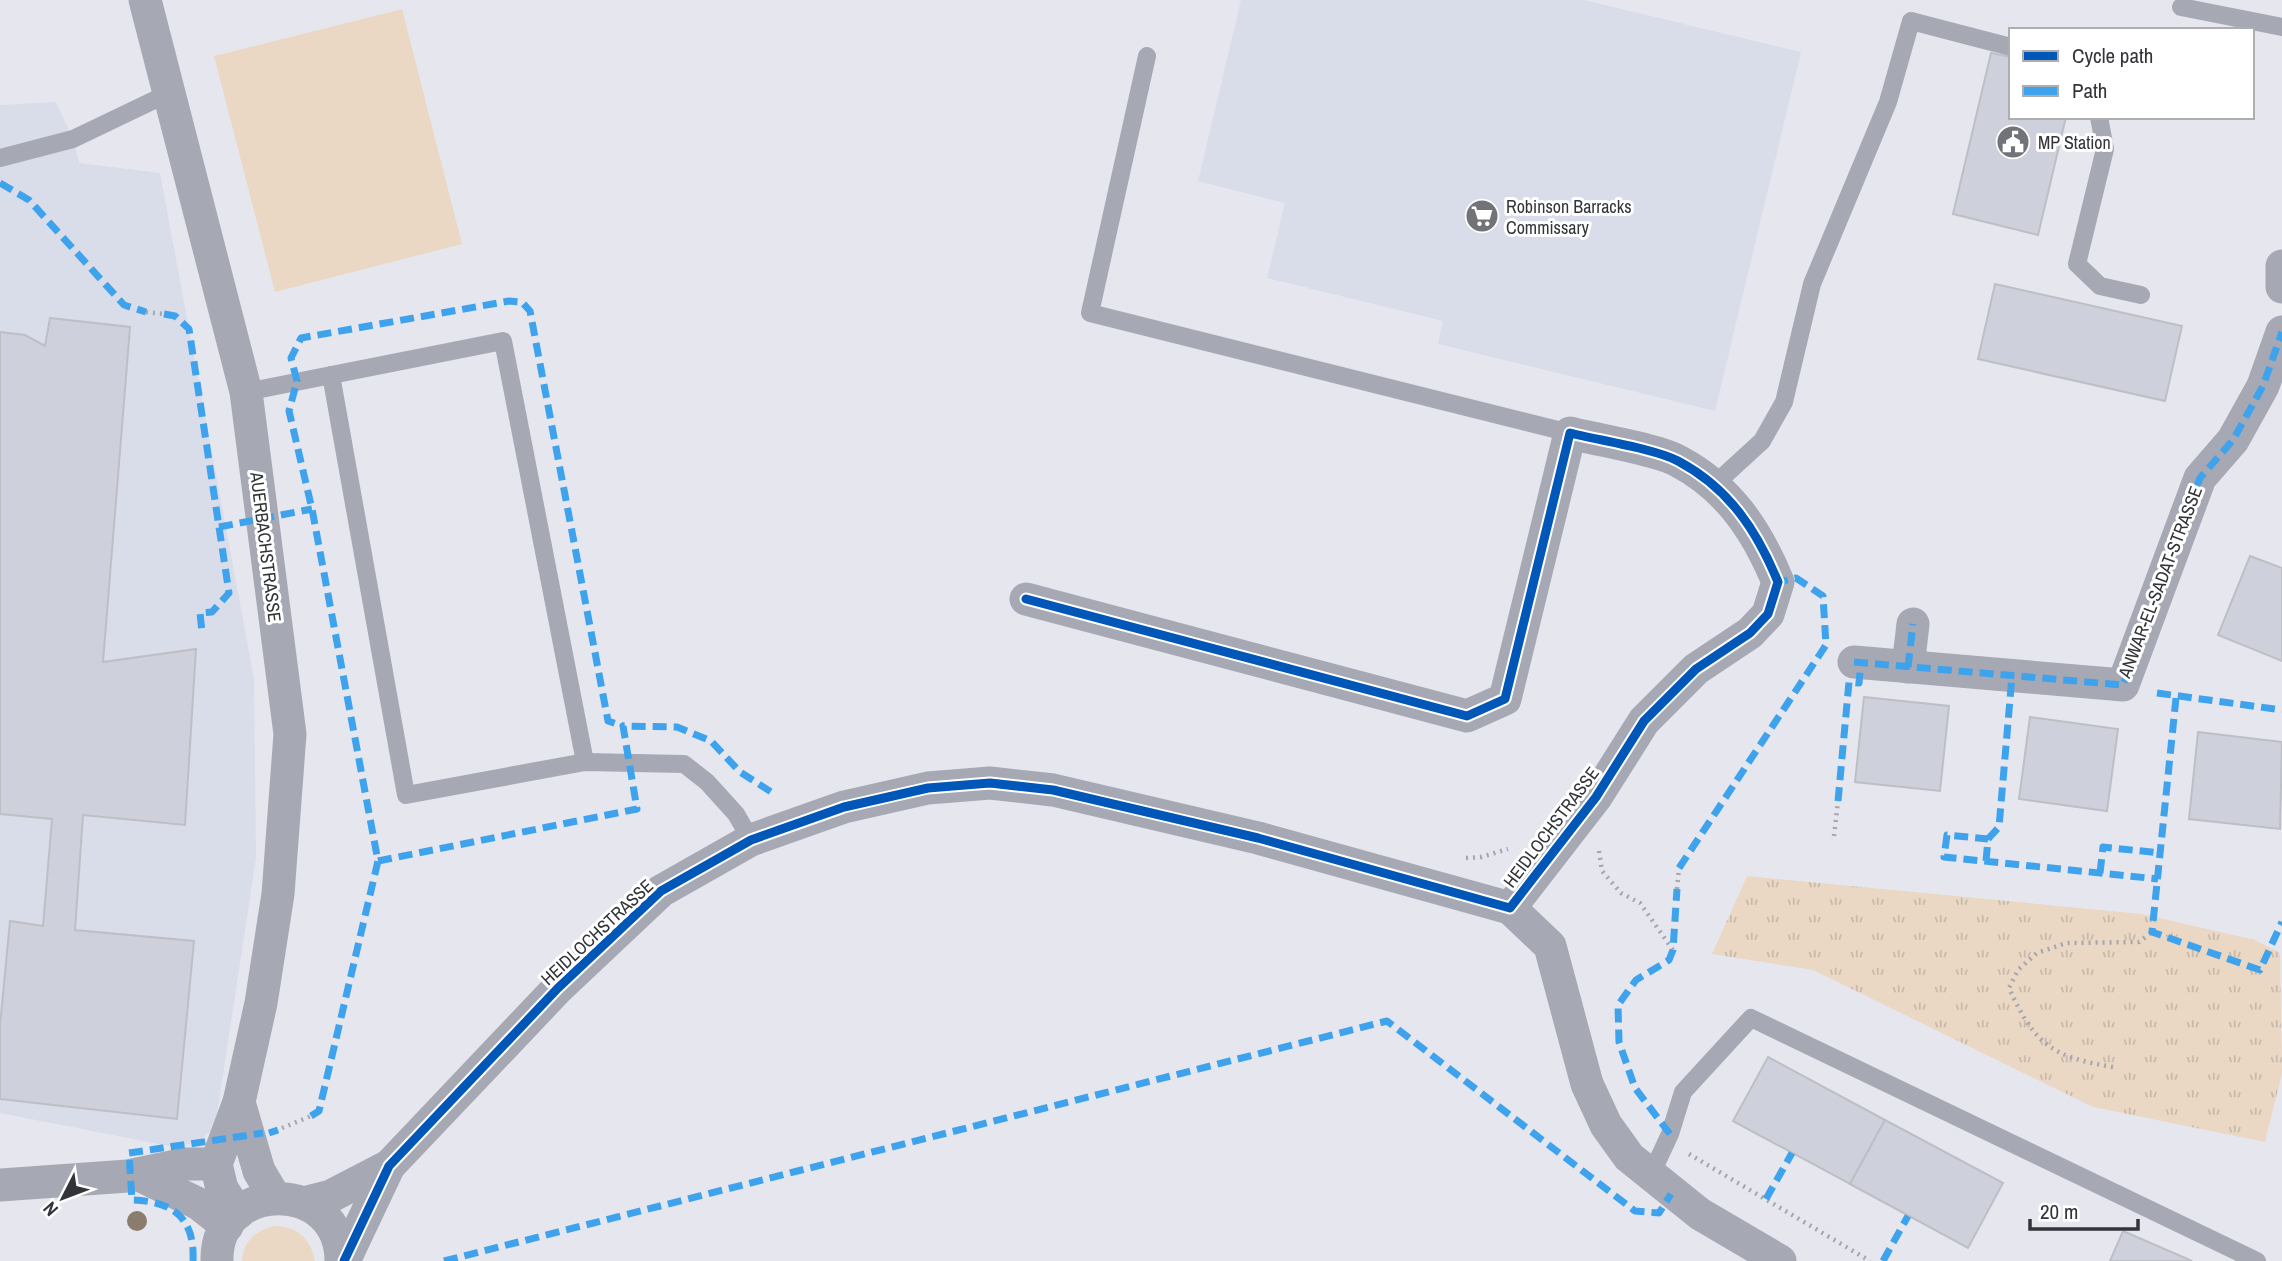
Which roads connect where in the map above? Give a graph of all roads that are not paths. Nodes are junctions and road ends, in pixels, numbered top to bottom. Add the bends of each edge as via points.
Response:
1 (145, 0) edge
2 (2181, 7) dead end
3 (2282, 27) edge
4 (2009, 46) edge
5 (1147, 56) dead end
6 (169, 93) junction
7 (2099, 119) edge
8 (0, 158) edge
9 (2282, 266) edge
10 (2282, 286) edge
11 (2141, 295) dead end
12 (2282, 332) edge
13 (331, 375) junction
14 (246, 392) junction
15 (1570, 433) junction
16 (1714, 485) junction
17 (1026, 599) dead end
18 (1913, 624) dead end
19 (1854, 662) dead end
20 (1908, 667) junction
21 (585, 762) junction
22 (751, 840) junction
23 (1510, 908) junction
24 (239, 1102) junction
25 (216, 1164) junction
26 (389, 1166) junction
27 (139, 1175) junction
28 (1650, 1177) junction
29 (0, 1185) edge
30 (289, 1200) junction
31 (232, 1220) junction
32 (217, 1261) edge
33 (342, 1261) edge
34 (1780, 1261) edge
35 (2257, 1261) edge

1 - 6 street, AUERBACHSTRASSE
2 - 3 lane
4 - 16 lane via 1911,21 1888,102 1812,284 1784,402 1762,441
5 - 15 lane via 1090,313
6 - 8 lane via 73,139
6 - 14 street, AUERBACHSTRASSE
7 - 11 lane via 2105,149 2077,264 2100,286
9 - 10 street
12 - 20 street, ANWAR-EL-SADAT-STRASSE via 2263,386 2233,440 2200,478 2123,685
13 - 14 lane
13 - 21 lane via 503,341
13 - 21 lane via 406,796
14 - 24 street, AUERBACHSTRASSE via 290,734 278,894
15 - 16 street, HEIDLOCHSTRASSE via 1677,460
15 - 17 street via 1505,699 1467,716
16 - 23 street, HEIDLOCHSTRASSE via 1734,503 1768,558 1778,582 1768,614 1750,633 1696,669 1644,721 1596,797
18 - 20 street
19 - 20 street, ANWAR-EL-SADAT-STRASSE
21 - 22 lane via 684,764 736,814
22 - 23 street, HEIDLOCHSTRASSE via 844,807 928,788 989,783 1053,790 1258,838
22 - 26 street, HEIDLOCHSTRASSE via 661,891 558,988
23 - 28 street, HEIDLOCHSTRASSE via 1550,946 1587,1084 1606,1125
24 - 25 street, AUERBACHSTRASSE
24 - 30 street, AUERBACHSTRASSE via 259,1171
25 - 27 street via 187,1164
25 - 31 street
26 - 30 street, HEIDLOCHSTRASSE via 331,1196
26 - 33 street, HEIDLOCHSTRASSE
27 - 29 street
27 - 31 street
28 - 34 street, HEIDLOCHSTRASSE via 1700,1214
28 - 35 lane via 1683,1092 1751,1018
30 - 31 street, HEIDLOCHSTRASSE via 249,1205
30 - 33 street via 329,1223
31 - 32 street via 220,1239

